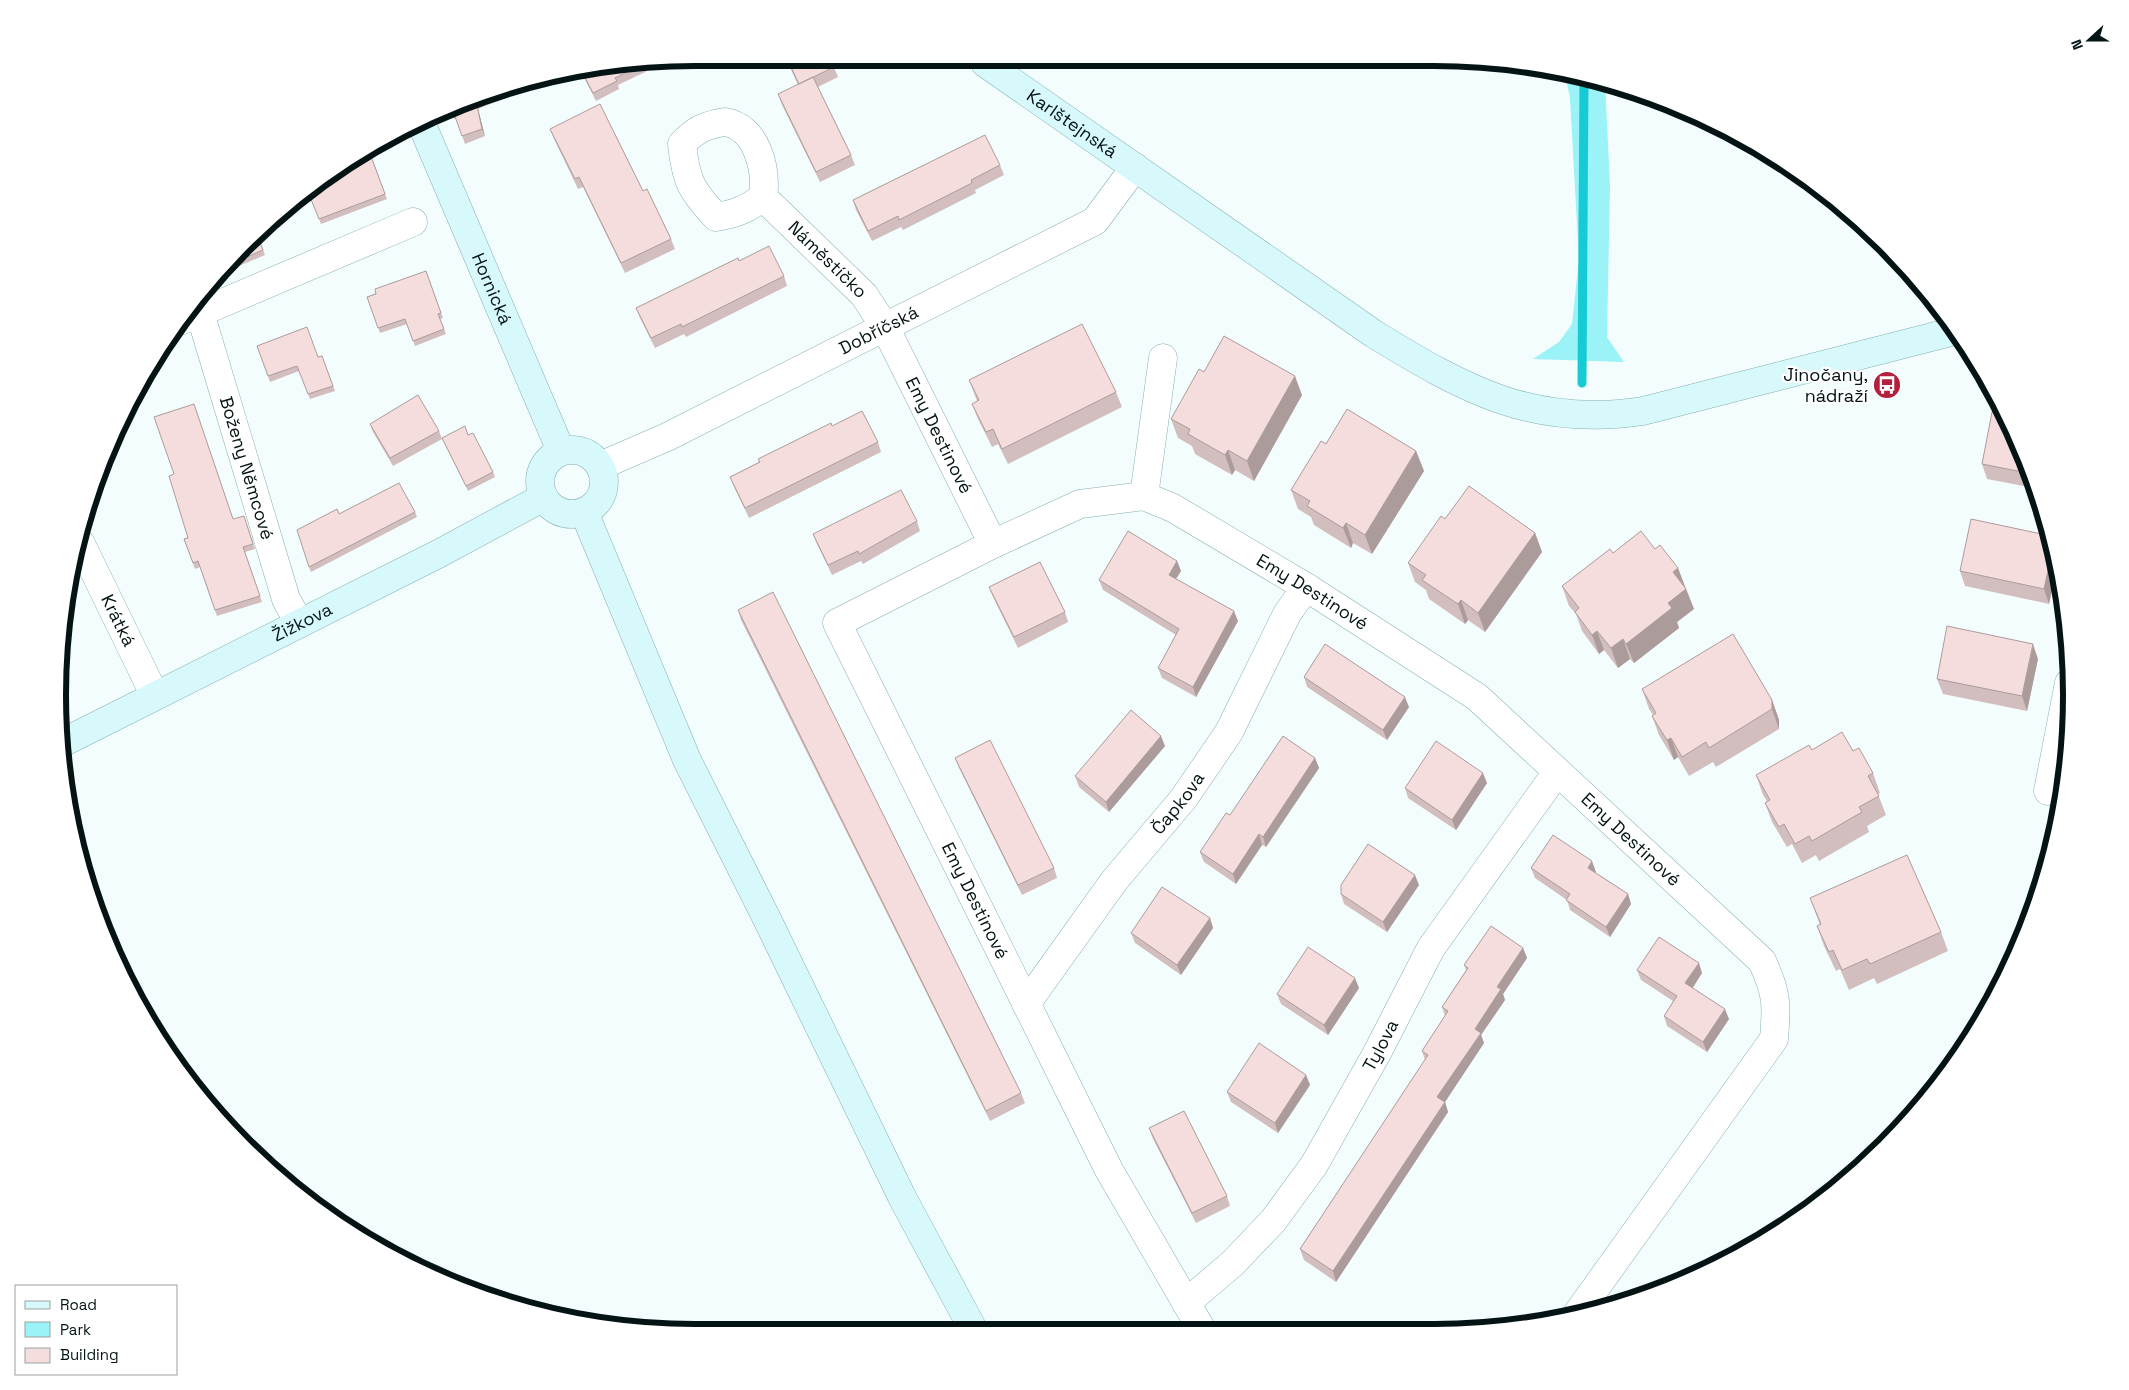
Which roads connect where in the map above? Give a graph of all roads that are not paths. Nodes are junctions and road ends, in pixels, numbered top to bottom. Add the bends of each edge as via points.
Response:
1 (989, 66) edge
2 (423, 128) edge
3 (1135, 167) junction
4 (763, 197) dead end
5 (413, 222) dead end
6 (194, 315) edge
7 (191, 319) edge
8 (885, 327) junction
9 (1948, 333) edge
10 (1163, 358) dead end
11 (561, 451) junction
12 (600, 466) junction
13 (1144, 496) junction
14 (544, 497) junction
15 (584, 512) junction
16 (993, 544) junction
17 (84, 549) edge
18 (1306, 587) junction
19 (299, 623) junction
20 (155, 696) junction
21 (2062, 720) edge
22 (68, 740) edge
23 (1558, 772) junction
24 (2048, 791) dead end
25 (1026, 1004) junction
26 (1186, 1303) junction
27 (1583, 1305) edge
28 (970, 1324) edge
29 (1198, 1324) edge

1 - 3 street, Karlštejnská
2 - 11 street, Hornická
3 - 8 street, Dobříčská via 1095,221
3 - 9 street, Karlštejnská via 1374,334 1437,373 1483,395 1517,406 1554,412 1615,415 1643,411
4 - 8 street, Náměstíčko via 864,295
5 - 6 street, Boženy Němcové
7 - 19 street, Boženy Němcové via 286,599
8 - 12 street, Dobříčská via 667,437
8 - 16 street, Emy Destinové
10 - 13 street
11 - 12 street via 583,451
11 - 14 street via 552,457 540,476
12 - 15 street via 604,487 594,506
13 - 16 street, Emy Destinové via 1080,504
13 - 18 street, Emy Destinové via 1173,508
14 - 15 street via 562,512
14 - 19 street, Žižkova
15 - 28 street via 687,760 902,1199
16 - 25 street, Emy Destinové via 837,622
17 - 20 street, Krátká
18 - 23 street, Emy Destinové via 1476,697
18 - 25 street, Čapkova via 1288,614 1229,732 1184,798 1114,881
19 - 20 street, Žižkova
20 - 22 street, Žižkova
21 - 24 street
23 - 26 street, Tylova via 1430,948 1377,1053 1314,1165 1273,1221 1233,1263
23 - 27 street, Emy Destinové via 1762,961 1774,985 1777,1004 1774,1039
25 - 26 street, Emy Destinové via 1109,1170
26 - 29 street, Emy Destinové

